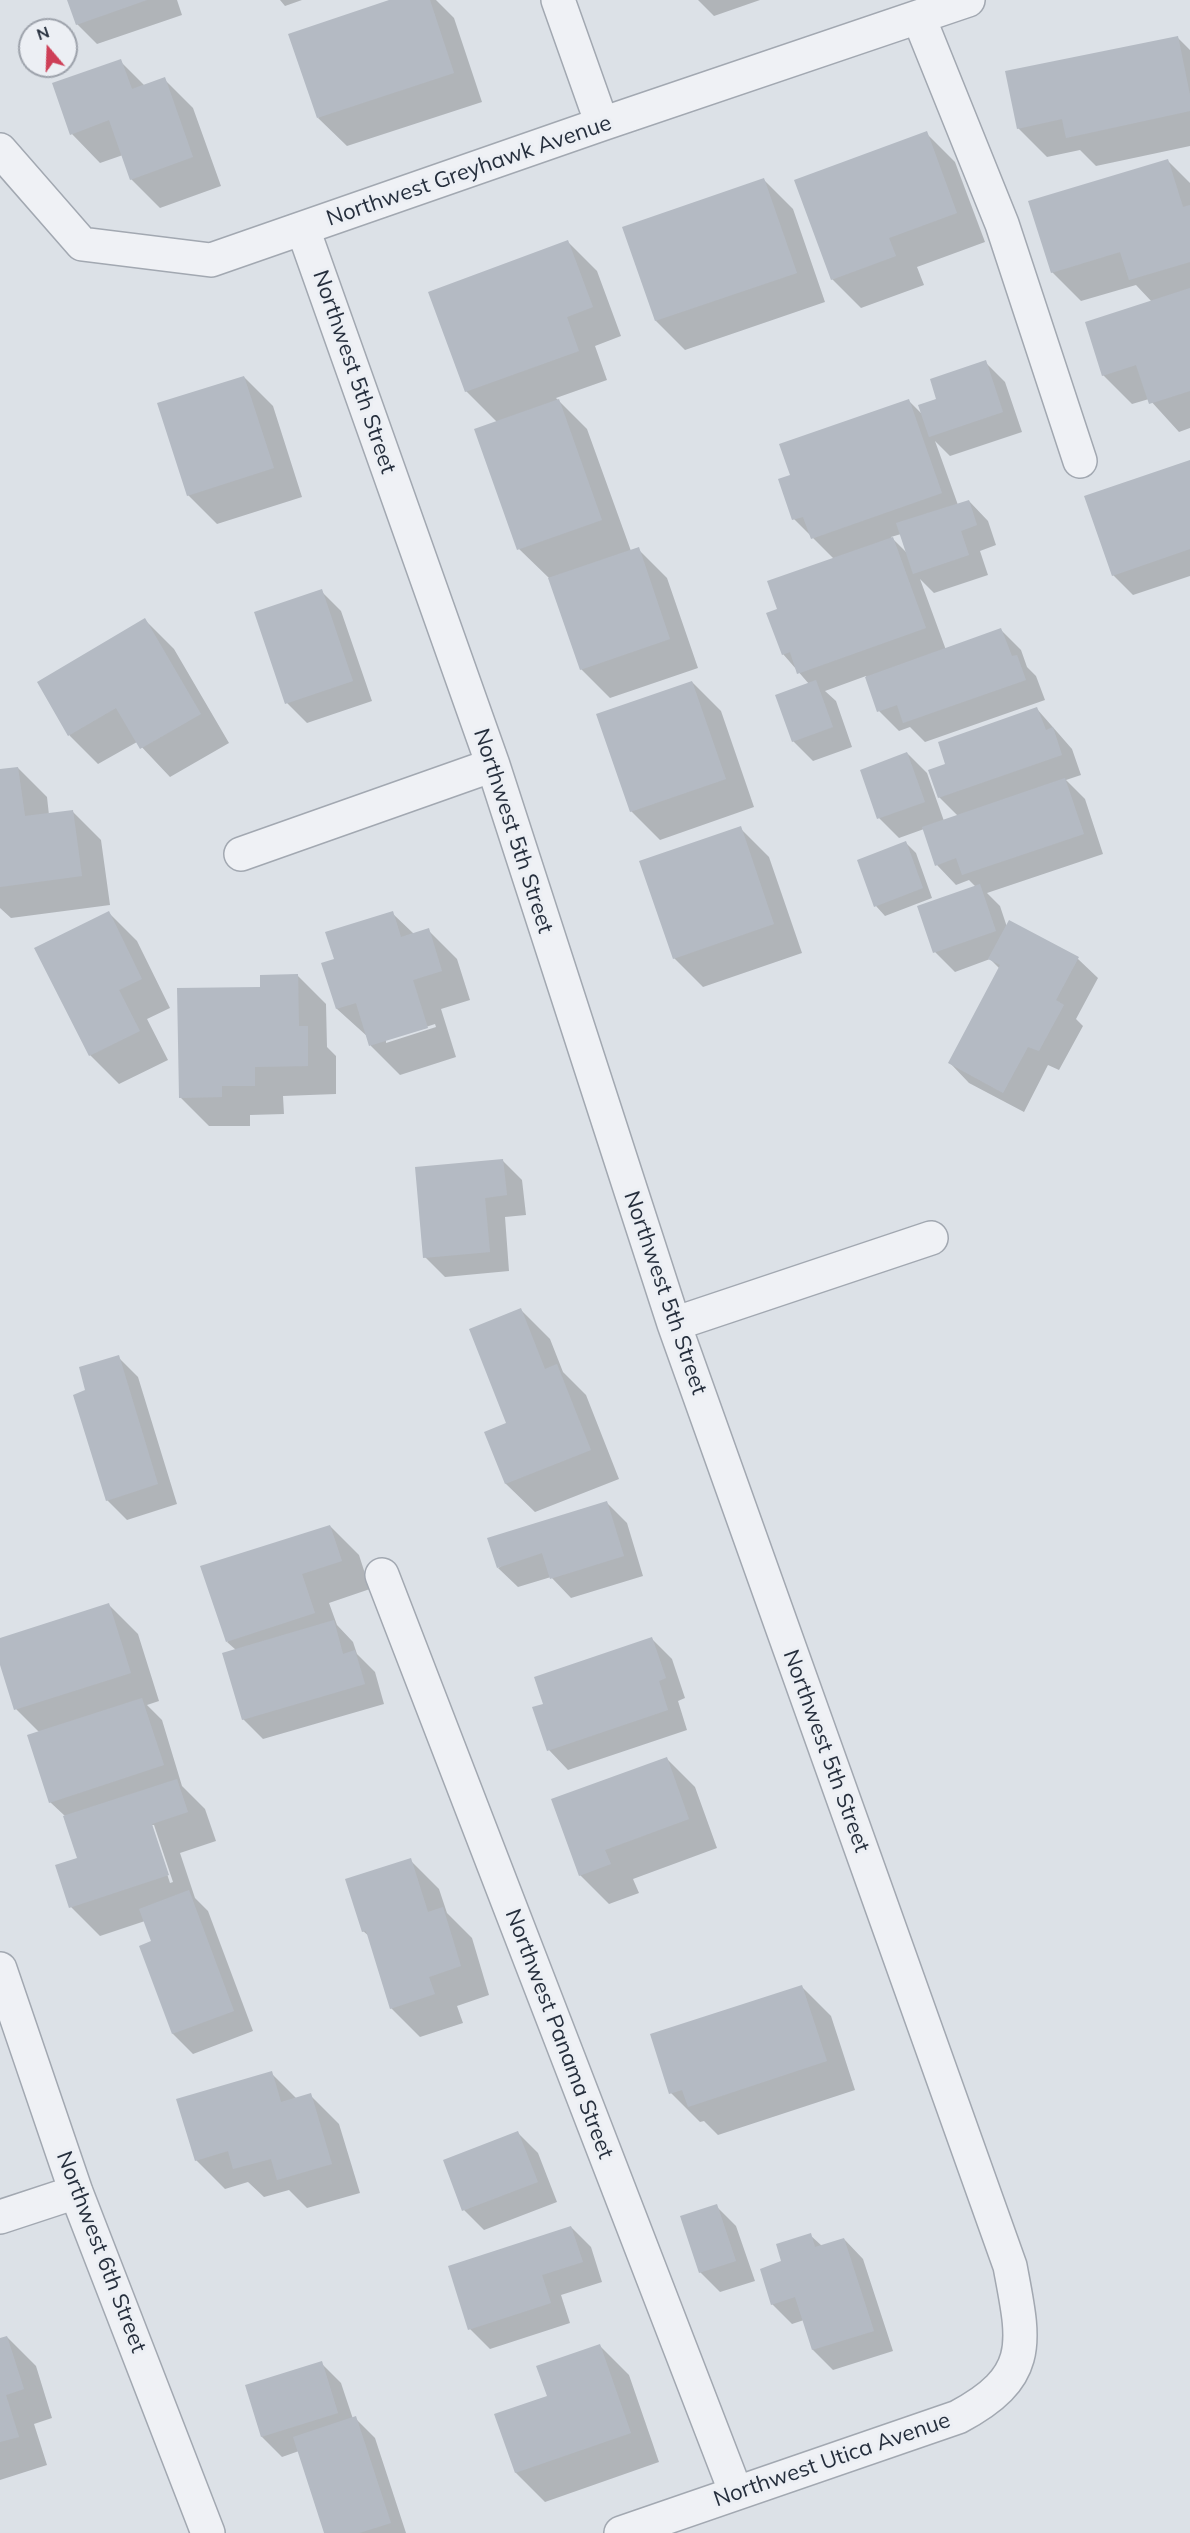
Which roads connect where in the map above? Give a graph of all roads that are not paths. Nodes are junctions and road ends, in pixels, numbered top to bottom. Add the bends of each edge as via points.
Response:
1 (558, 0) edge
2 (962, 1) edge
3 (919, 18) junction
4 (602, 124) junction
5 (0, 150) edge
6 (303, 230) junction
7 (1080, 461) dead end
8 (493, 765) junction
9 (241, 854) dead end
10 (931, 1238) dead end
11 (674, 1324) junction
12 (382, 1575) dead end
13 (0, 1969) edge
14 (76, 2192) junction
15 (0, 2217) edge
16 (1020, 2355) joint
17 (736, 2493) junction
18 (208, 2533) edge
19 (621, 2533) edge

1 - 4 street
2 - 3 street, Northwest Greyhawk Avenue
3 - 4 street, Northwest Greyhawk Avenue
3 - 7 street via 1002,224
4 - 6 street, Northwest Greyhawk Avenue
5 - 6 street, Northwest Greyhawk Avenue via 82,244 211,261
6 - 8 street, Northwest 5th Street
8 - 9 street
8 - 11 street, Northwest 5th Street
10 - 11 street
11 - 16 street, Northwest 5th Street via 1010,2266 1021,2325
12 - 17 street, Northwest Panama Street
13 - 14 street, Northwest 6th Street
14 - 15 street
14 - 18 street, Northwest 6th Street
16 - 17 street, Northwest Utica Avenue via 1008,2379 980,2405 958,2417
17 - 19 street, Northwest Utica Avenue

